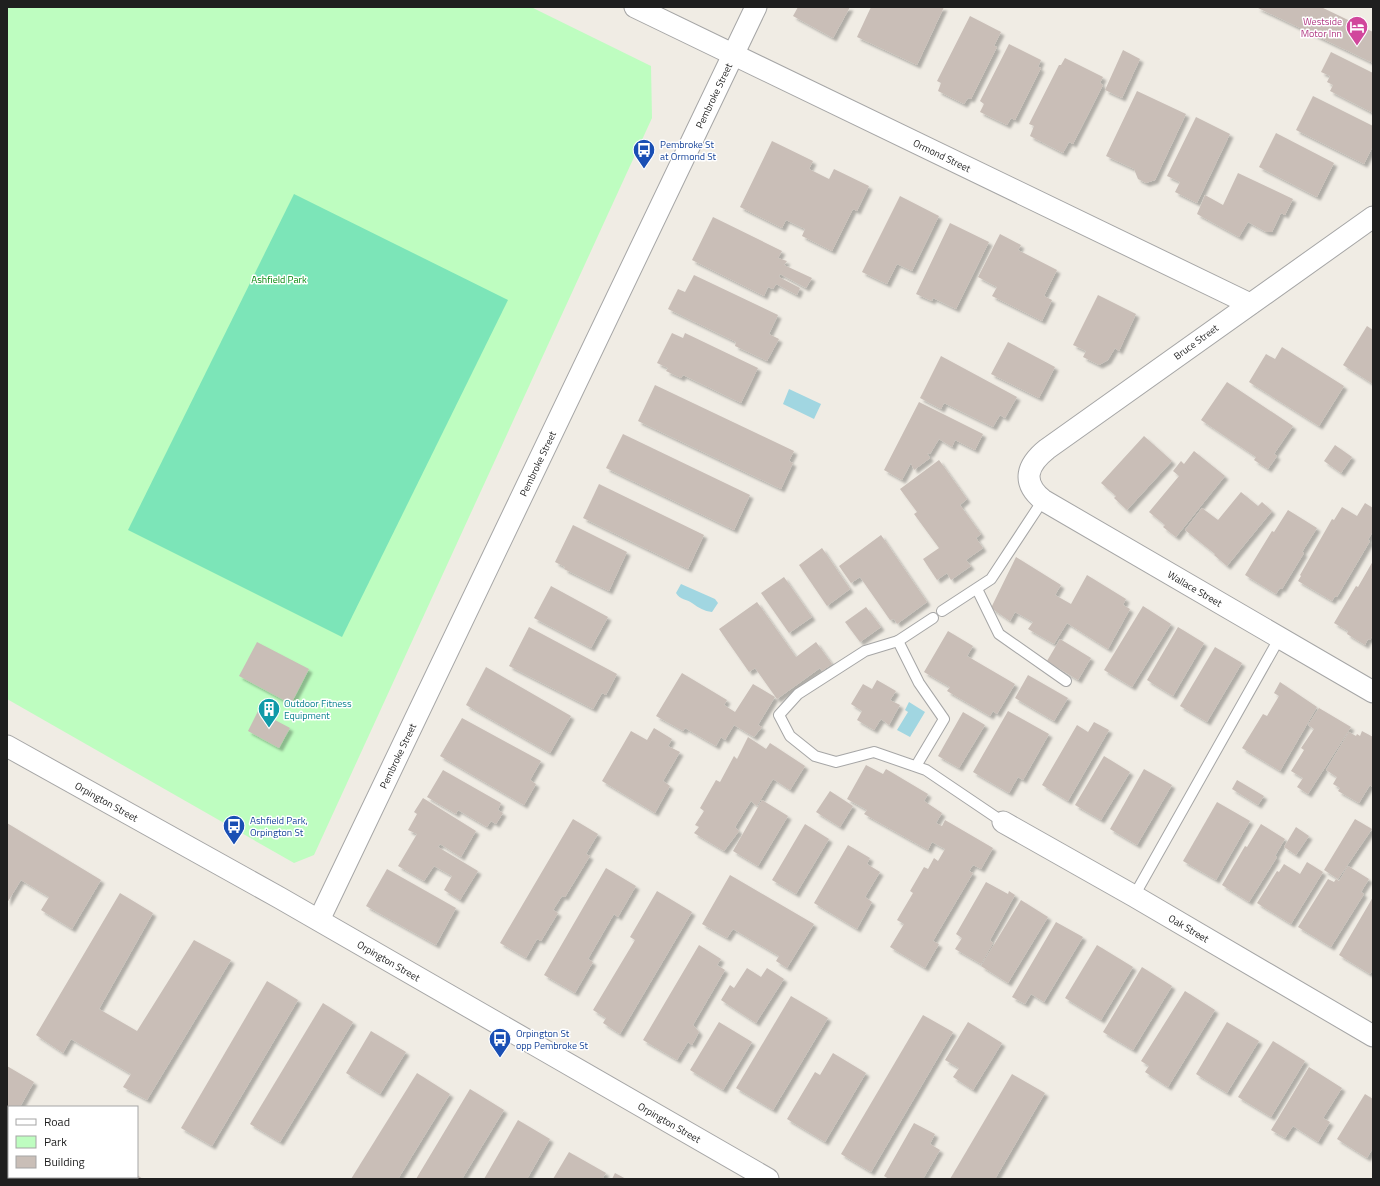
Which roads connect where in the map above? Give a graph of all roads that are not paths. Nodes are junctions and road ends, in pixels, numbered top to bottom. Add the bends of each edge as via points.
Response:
1 (635, 7) edge
2 (756, 7) edge
3 (733, 54) junction
4 (1373, 217) edge
5 (1250, 304) junction
6 (1029, 475) joint
7 (1042, 500) junction
8 (977, 589) junction
9 (942, 611) dead end
10 (933, 618) dead end
11 (1280, 637) junction
12 (898, 641) junction
13 (1066, 681) dead end
14 (1373, 692) edge
15 (7, 746) edge
16 (916, 766) junction
17 (1003, 822) joint
18 (1134, 896) junction
19 (319, 920) junction
20 (1373, 1036) edge
21 (768, 1179) edge

1 - 3 street, Ormond Street
2 - 3 street, Pembroke Street
3 - 5 street, Ormond Street
3 - 19 street, Pembroke Street
4 - 5 street, Bruce Street
5 - 6 street, Bruce Street via 1047,449 1034,462
6 - 7 street, Wallace Street via 1032,489
7 - 8 lane via 991,579
7 - 11 street, Wallace Street
8 - 9 lane
8 - 13 lane via 999,634
10 - 12 lane
11 - 14 street, Wallace Street
11 - 18 lane
12 - 16 lane via 919,683 944,719
12 - 16 lane via 865,652 798,694 779,715 790,736 815,756 836,762 874,752
15 - 19 street, Orpington Street
16 - 17 lane via 926,770
17 - 18 street, Oak Street
18 - 20 street, Oak Street
19 - 21 street, Orpington Street

